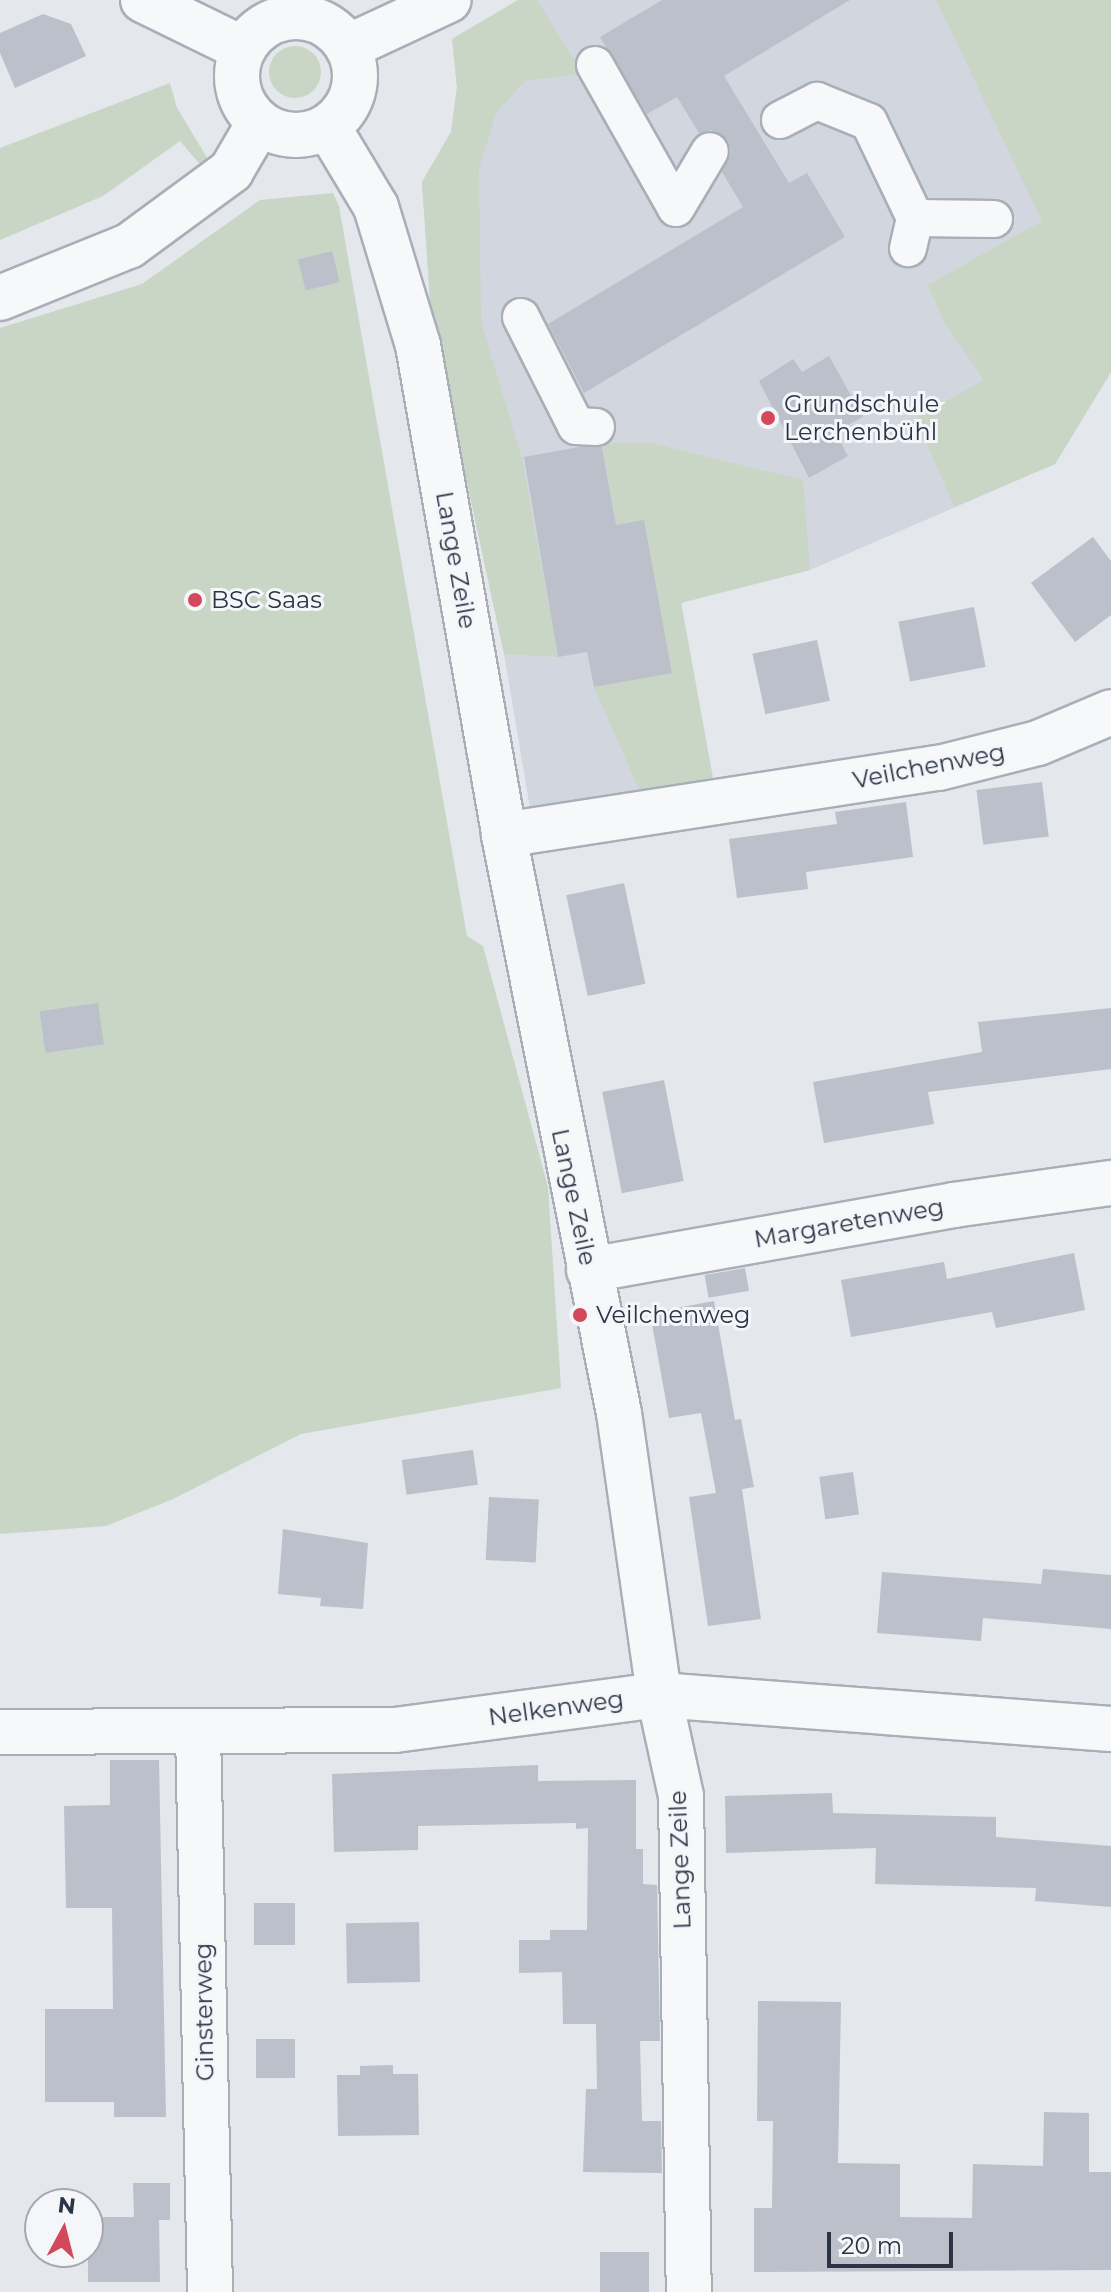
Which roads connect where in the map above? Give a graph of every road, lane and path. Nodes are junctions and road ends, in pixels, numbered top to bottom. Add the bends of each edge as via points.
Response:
1 (143, 0) edge
2 (449, 0) edge
3 (348, 47) junction
4 (243, 49) junction
5 (595, 65) dead end
6 (780, 120) dead end
7 (259, 123) junction
8 (328, 127) junction
9 (710, 151) dead end
10 (994, 219) dead end
11 (0, 298) edge
12 (521, 317) dead end
13 (596, 427) dead end
14 (1111, 712) edge
15 (504, 835) junction
16 (1111, 1183) edge
17 (589, 1270) junction
18 (659, 1695) junction
19 (1111, 1729) edge
20 (0, 1732) edge
21 (198, 1732) junction
22 (210, 2292) edge
23 (689, 2292) edge

1 - 4 street
2 - 3 street
3 - 4 street via 327,26 300,17 280,19 258,30
3 - 8 street via 356,68 354,91 345,111
4 - 7 street via 238,88
5 - 9 street via 676,208
6 - 10 street via 817,101 869,122 912,233
7 - 8 street via 293,136
7 - 11 street via 231,171 129,246
8 - 15 street, Lange Zeile via 376,207 418,345
12 - 13 street via 576,426
14 - 15 street, Veilchenweg via 1038,743 939,768
15 - 17 street, Lange Zeile
16 - 17 street, Margaretenweg via 954,1205
17 - 18 street, Lange Zeile via 619,1413
18 - 19 street, Nelkenweg
18 - 21 street, Nelkenweg via 395,1730
18 - 23 street, Lange Zeile via 681,1796
20 - 21 street, Nelkenweg
21 - 22 street, Ginsterweg

